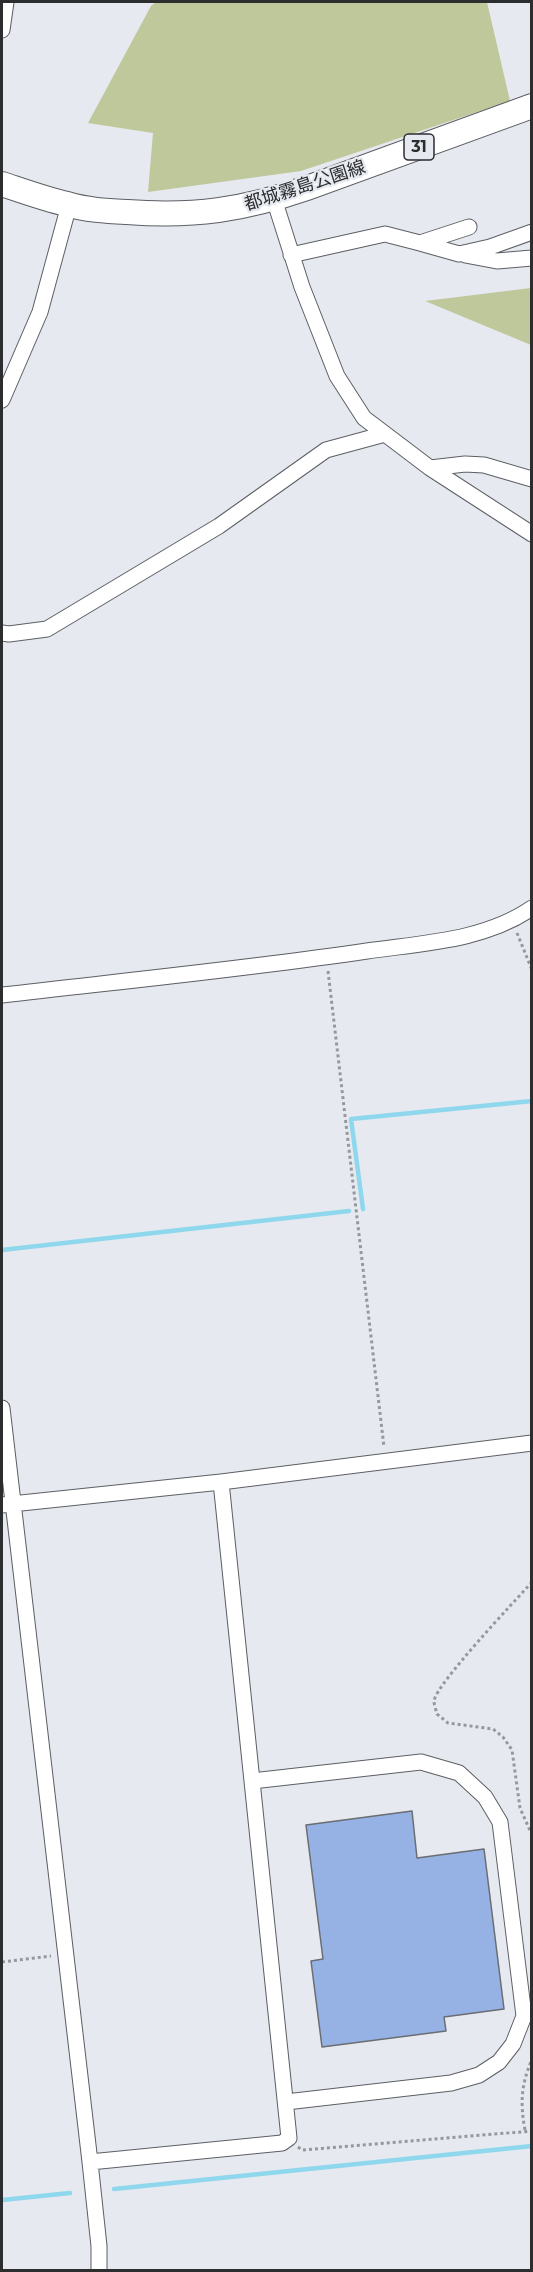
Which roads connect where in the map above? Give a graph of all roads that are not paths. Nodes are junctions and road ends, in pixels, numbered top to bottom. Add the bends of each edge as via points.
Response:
1 (6, 2) edge
2 (2, 30) edge
3 (531, 106) edge
4 (2, 184) edge
5 (274, 200) junction
6 (69, 205) junction
7 (469, 227) dead end
8 (531, 232) edge
9 (420, 243) junction
10 (459, 254) junction
11 (291, 255) junction
12 (531, 258) edge
13 (2, 400) edge
14 (385, 434) junction
15 (430, 468) junction
16 (531, 479) edge
17 (531, 534) edge
18 (2, 633) edge
19 (531, 908) edge
20 (2, 995) edge
21 (2, 1408) edge
22 (531, 1443) edge
23 (221, 1482) junction
24 (7, 1504) edge
25 (252, 1781) junction
26 (286, 2102) junction
27 (90, 2163) junction
28 (99, 2271) edge

1 - 2 street
3 - 5 main road, 都城霧島公園線 / 31
4 - 6 main road, 都城霧島公園線 / 31
5 - 6 main road, 都城霧島公園線 / 31 via 218,212 167,215
5 - 11 street
6 - 13 street via 40,312
7 - 9 street
8 - 10 street
9 - 10 street
9 - 11 street via 385,234
10 - 12 street via 498,261
11 - 14 street via 337,376 364,418
14 - 15 street
14 - 18 street via 326,450 219,526 47,629
15 - 16 street via 484,465
15 - 17 street
19 - 20 street via 513,921 464,936 326,957
21 - 24 street
22 - 23 street
23 - 24 street
23 - 25 street
24 - 27 street
25 - 26 street
25 - 26 street via 421,1762 459,1773 485,1797 500,1822 524,2016 513,2044 499,2062 479,2075 451,2083
26 - 27 street via 289,2139 282,2143
27 - 28 street

